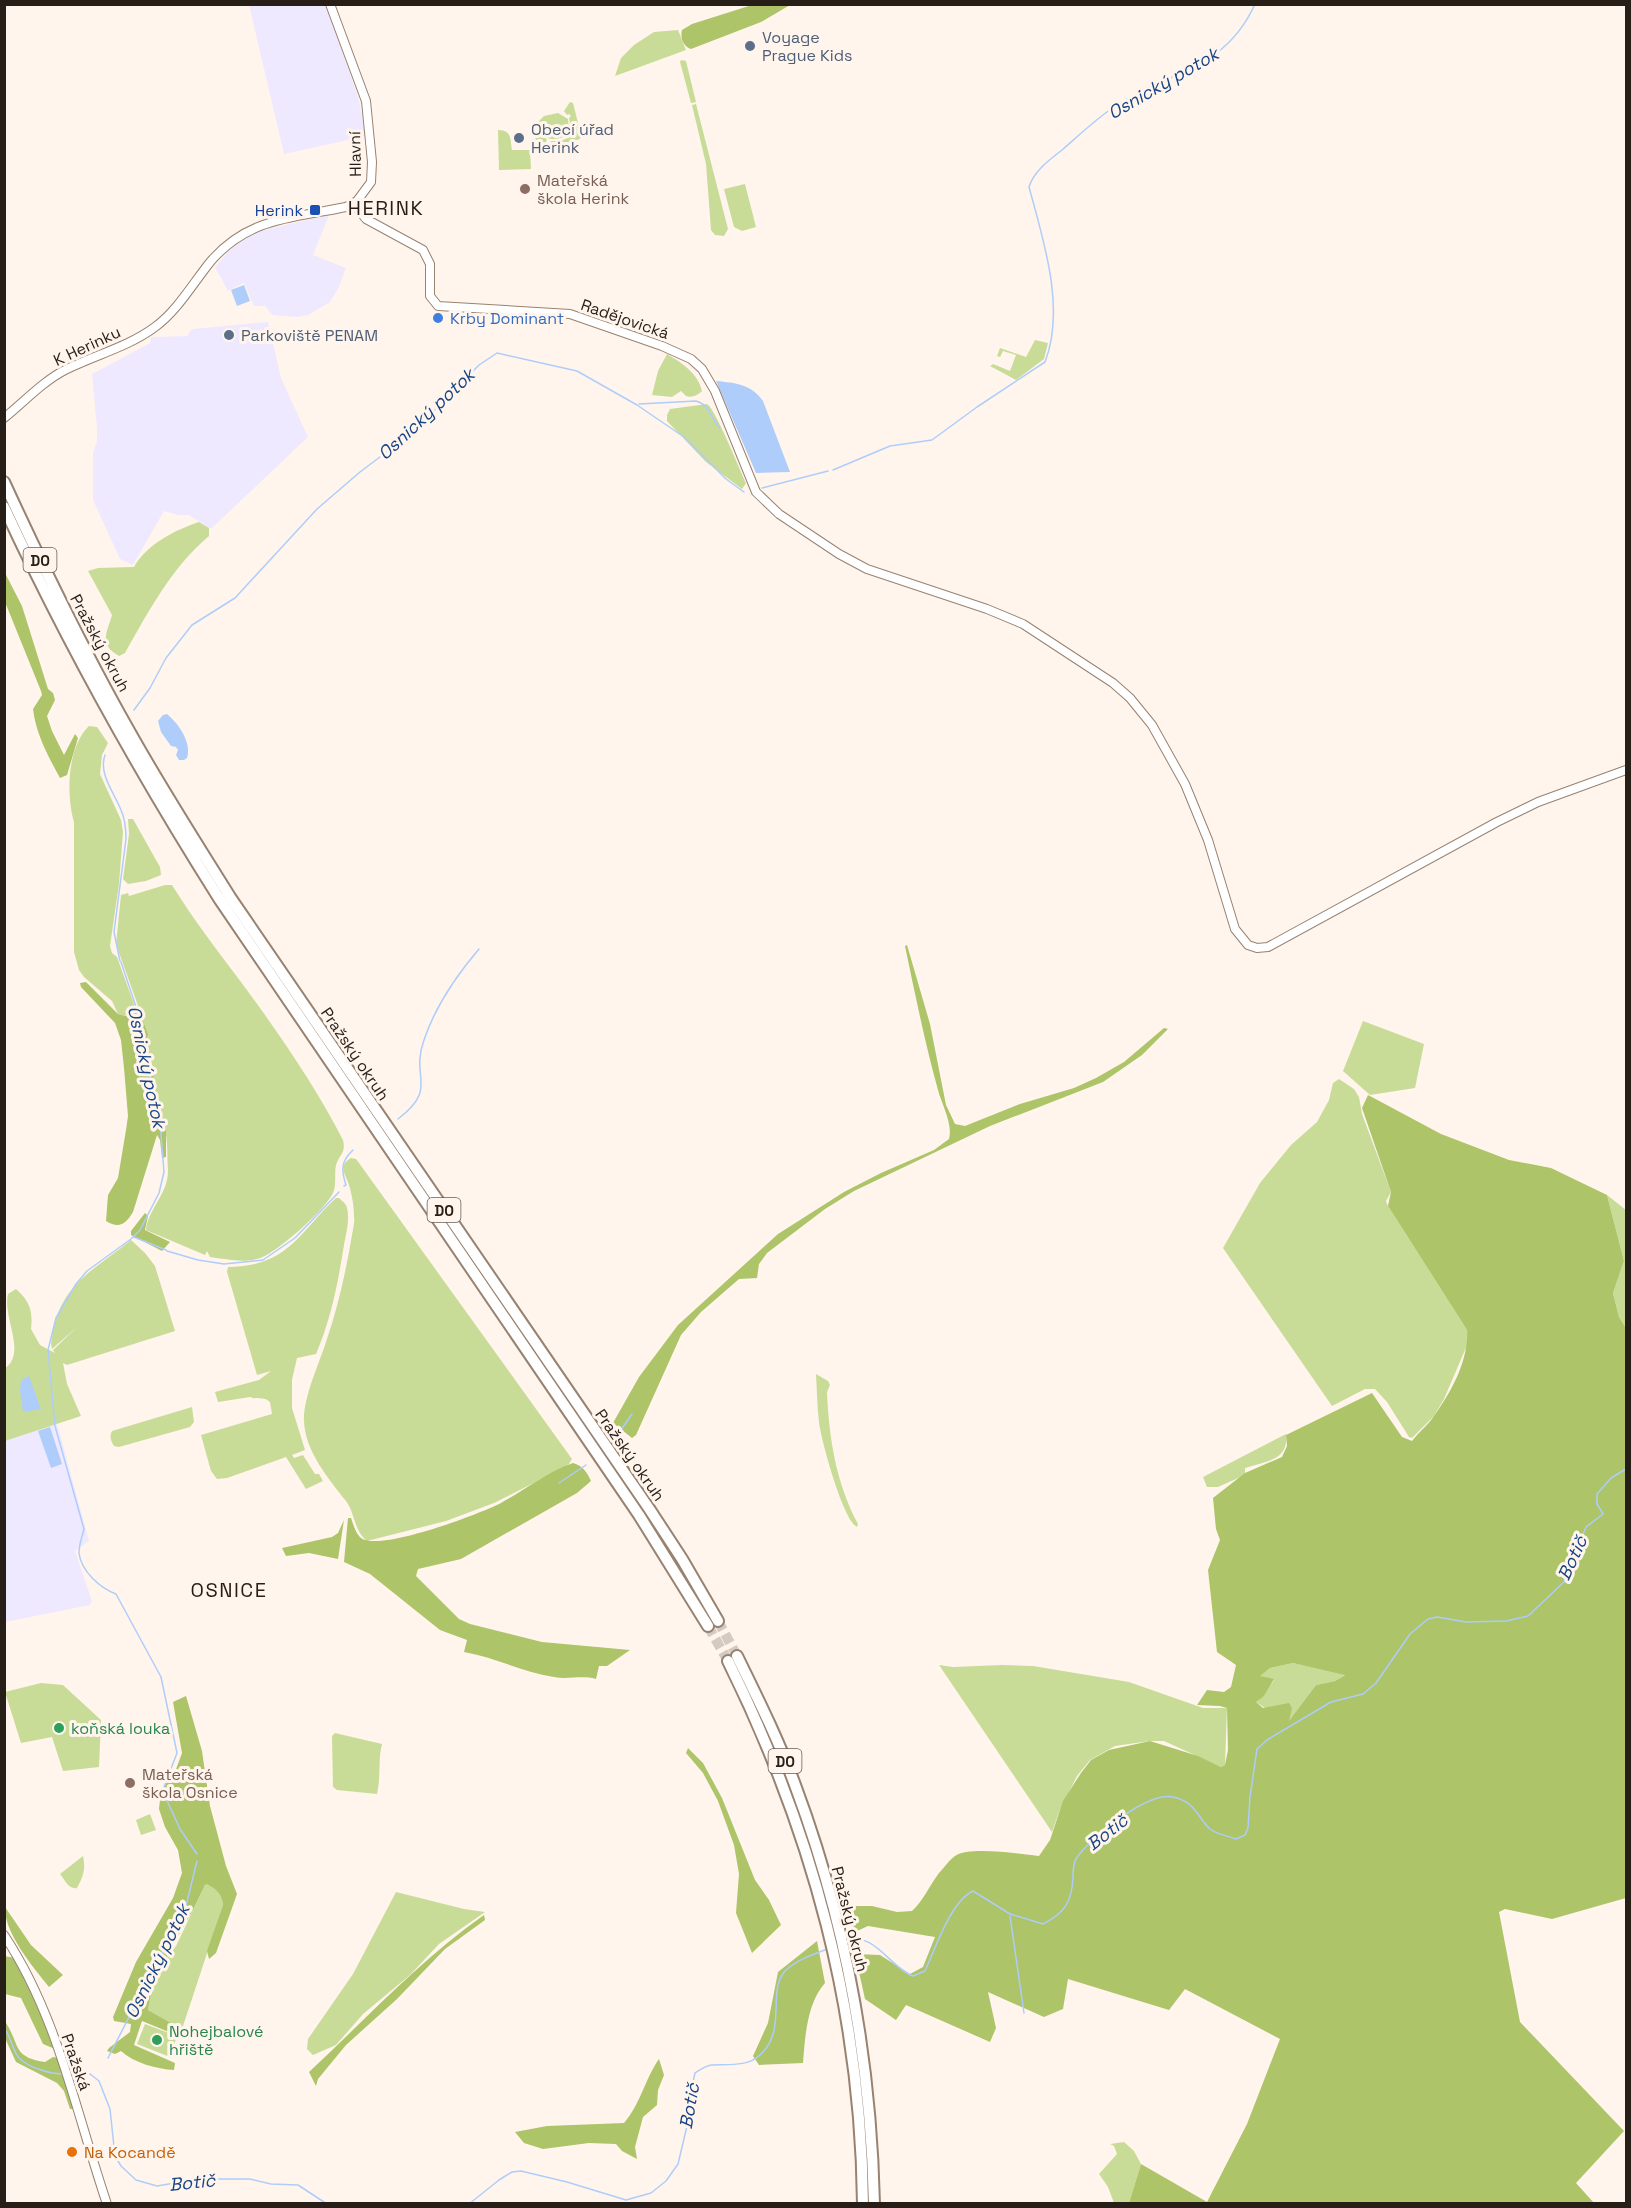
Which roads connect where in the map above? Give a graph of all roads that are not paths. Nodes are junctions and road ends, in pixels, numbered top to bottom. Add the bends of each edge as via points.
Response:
1 (330, 4) edge
2 (354, 204) junction
3 (4, 418) edge
4 (4, 482) edge
5 (4, 507) edge
6 (1626, 770) edge
7 (733, 1659) tunnel mouth
8 (4, 1935) edge
9 (855, 2038) junction
10 (107, 2204) edge
11 (863, 2204) edge
12 (874, 2204) edge

1 - 2 street, Hlavní via 366,101 371,182
2 - 3 street, K Herinku via 270,222 241,234 220,251 156,326 48,380
2 - 6 street, Radějovická via 366,219 423,250 430,264 430,296 438,306 570,314 684,355 702,369 715,391 756,492 779,514 867,569 1023,624 1113,683 1152,725 1185,783 1208,840 1235,929 1248,945 1268,948 1497,822 1538,802
4 - 5 highway, Pražský okruh / D0 via 100,678 230,897 650,1510 682,1559 713,1623 226,910 93,688
7 - 9 highway, Pražský okruh / D0 via 792,1777 829,1911 840,1981
8 - 10 street, Pražská via 45,2014
9 - 11 highway, Pražský okruh / D0
9 - 12 highway, Pražský okruh / D0 via 870,2120

